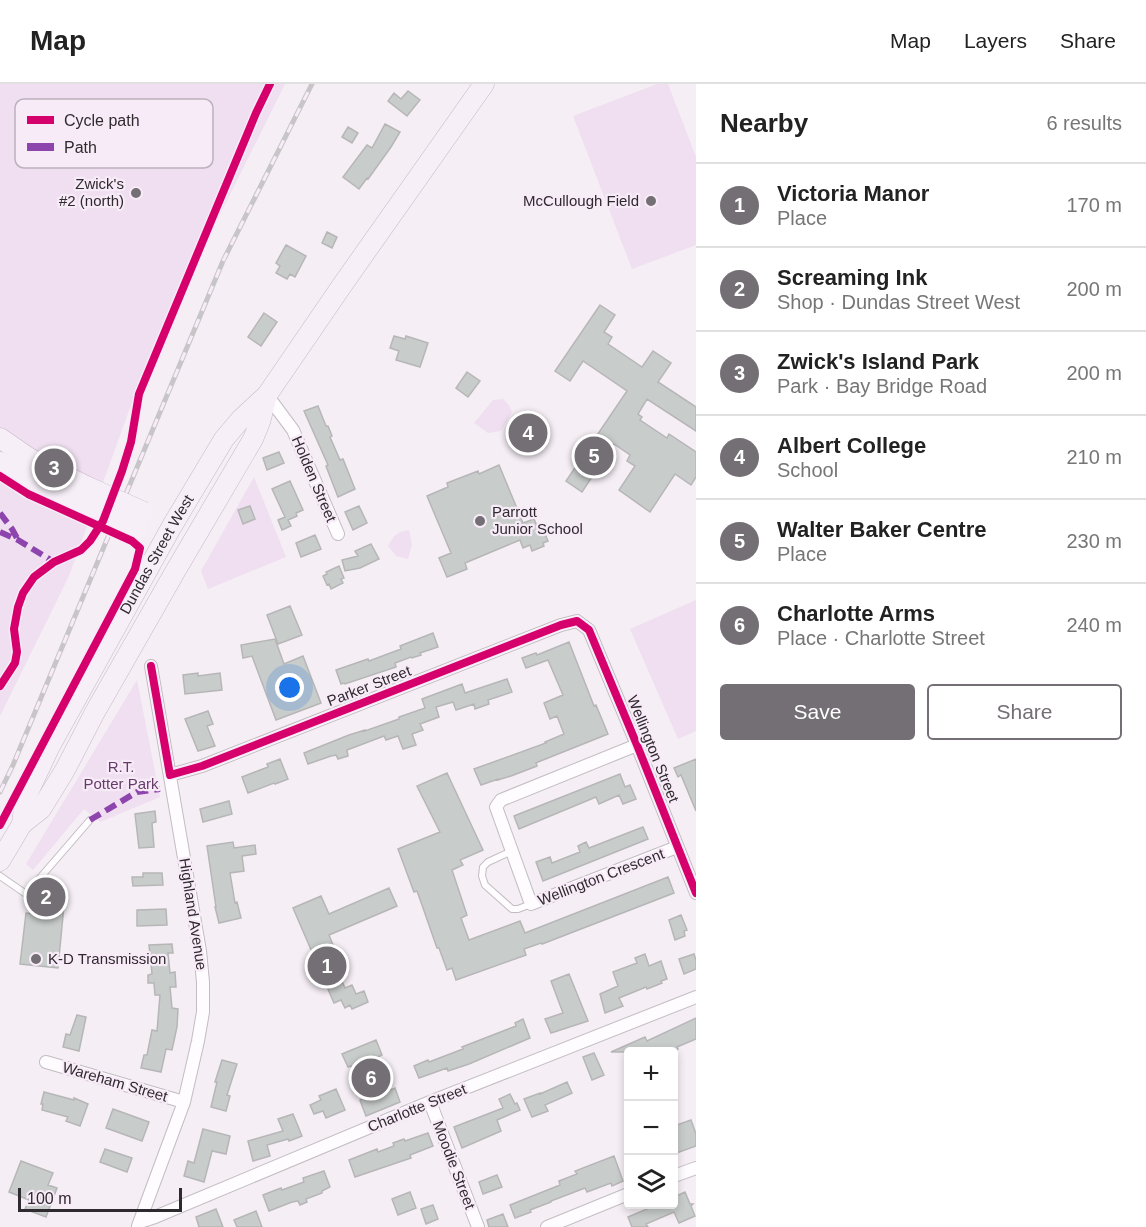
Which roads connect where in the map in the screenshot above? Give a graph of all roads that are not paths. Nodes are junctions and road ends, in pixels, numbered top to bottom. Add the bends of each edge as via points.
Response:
1 (484, 84) edge
2 (267, 395) junction
3 (0, 438) edge
4 (0, 462) edge
5 (84, 495) junction
6 (168, 534) junction
7 (338, 534) dead end
8 (190, 545) junction
9 (577, 621) joint
10 (151, 666) dead end
11 (637, 745) junction
12 (170, 775) junction
13 (90, 820) dead end
14 (22, 824) junction
15 (677, 847) junction
16 (512, 851) junction
17 (0, 861) edge
18 (0, 876) edge
19 (696, 893) edge
20 (531, 904) junction
21 (696, 997) edge
22 (46, 1062) dead end
23 (184, 1102) junction
24 (430, 1102) junction
25 (696, 1167) edge
26 (678, 1174) edge
27 (624, 1196) edge
28 (139, 1224) edge
29 (478, 1227) edge
30 (547, 1227) edge

1 - 2 main road, Dundas Street West
2 - 6 main road, Dundas Street West via 224,439
2 - 7 street, Holden Street via 292,430
2 - 8 main road, Dundas Street West via 254,439
3 - 5 main road
4 - 5 main road via 22,475
5 - 6 main road, bridge
6 - 8 main road
6 - 14 main road, Dundas Street West via 49,748 25,799
8 - 14 main road, Dundas Street West via 41,809
9 - 11 street, Wellington Street via 589,630
9 - 12 street, Parker Street
10 - 12 street, Highland Avenue
11 - 15 street, Wellington Street
11 - 16 street, Wellington Crescent via 501,801 496,807
12 - 23 street, Highland Avenue via 203,982 203,1012
13 - 18 lane via 26,894
14 - 17 main road, Dundas Street West
15 - 19 street, Wellington Street
15 - 20 street, Wellington Crescent
16 - 20 street, Wellington Crescent
16 - 20 lane via 483,867 485,885 512,909
21 - 24 street, Charlotte Street
22 - 23 street, Wareham Street
23 - 28 street, Highland Avenue
24 - 28 street, Charlotte Street
24 - 29 street, Moodie Street
25 - 26 street
27 - 30 street

